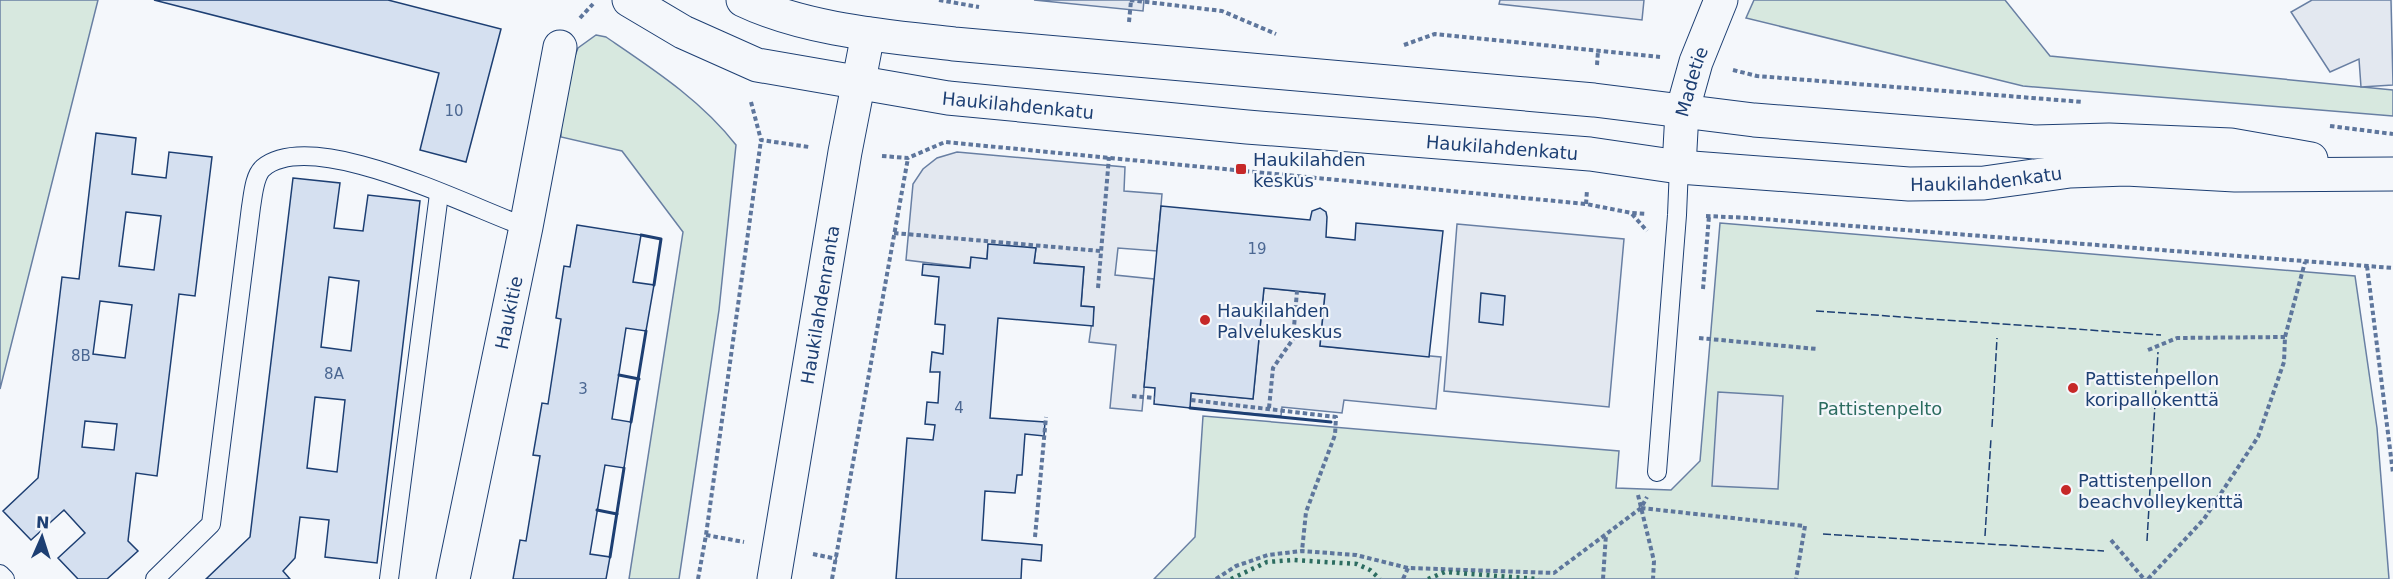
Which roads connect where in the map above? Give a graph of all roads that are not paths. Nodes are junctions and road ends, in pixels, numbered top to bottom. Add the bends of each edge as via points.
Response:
1 (629, 0) edge
2 (743, 0) edge
3 (1721, 0) edge
4 (868, 34) junction
5 (560, 47) dead end
6 (860, 84) junction
7 (1682, 112) junction
8 (1678, 167) junction
9 (2393, 173) edge
10 (439, 194) junction
11 (526, 227) junction
12 (1658, 472) road end
13 (0, 574) edge
14 (5, 579) edge
15 (154, 579) edge
16 (389, 579) edge
17 (453, 579) edge
18 (774, 579) edge

1 - 6 main road, Haukilahdenkatu via 683,32 757,65
2 - 4 main road, Haukilahdenkatu via 771,13
3 - 7 main road, Madetie via 1696,62
4 - 6 main road, Haukilahdenranta
4 - 7 main road, Haukilahdenkatu via 1594,100
5 - 11 main road, Haukitie
6 - 8 main road, Haukilahdenkatu via 960,99 1590,154
6 - 18 main road, Haukilahdenranta via 845,152
7 - 8 main road, Madetie
7 - 9 main road, Haukilahdenkatu via 2036,142 2109,140 2231,146
8 - 9 main road, Haukilahdenkatu via 1909,184 1984,183 2070,171 2126,169 2235,175
8 - 12 lane
10 - 11 lane
10 - 15 lane via 421,184 332,158 277,160 261,170 251,207 211,524
10 - 16 lane
11 - 17 main road, Haukitie
13 - 14 lane

